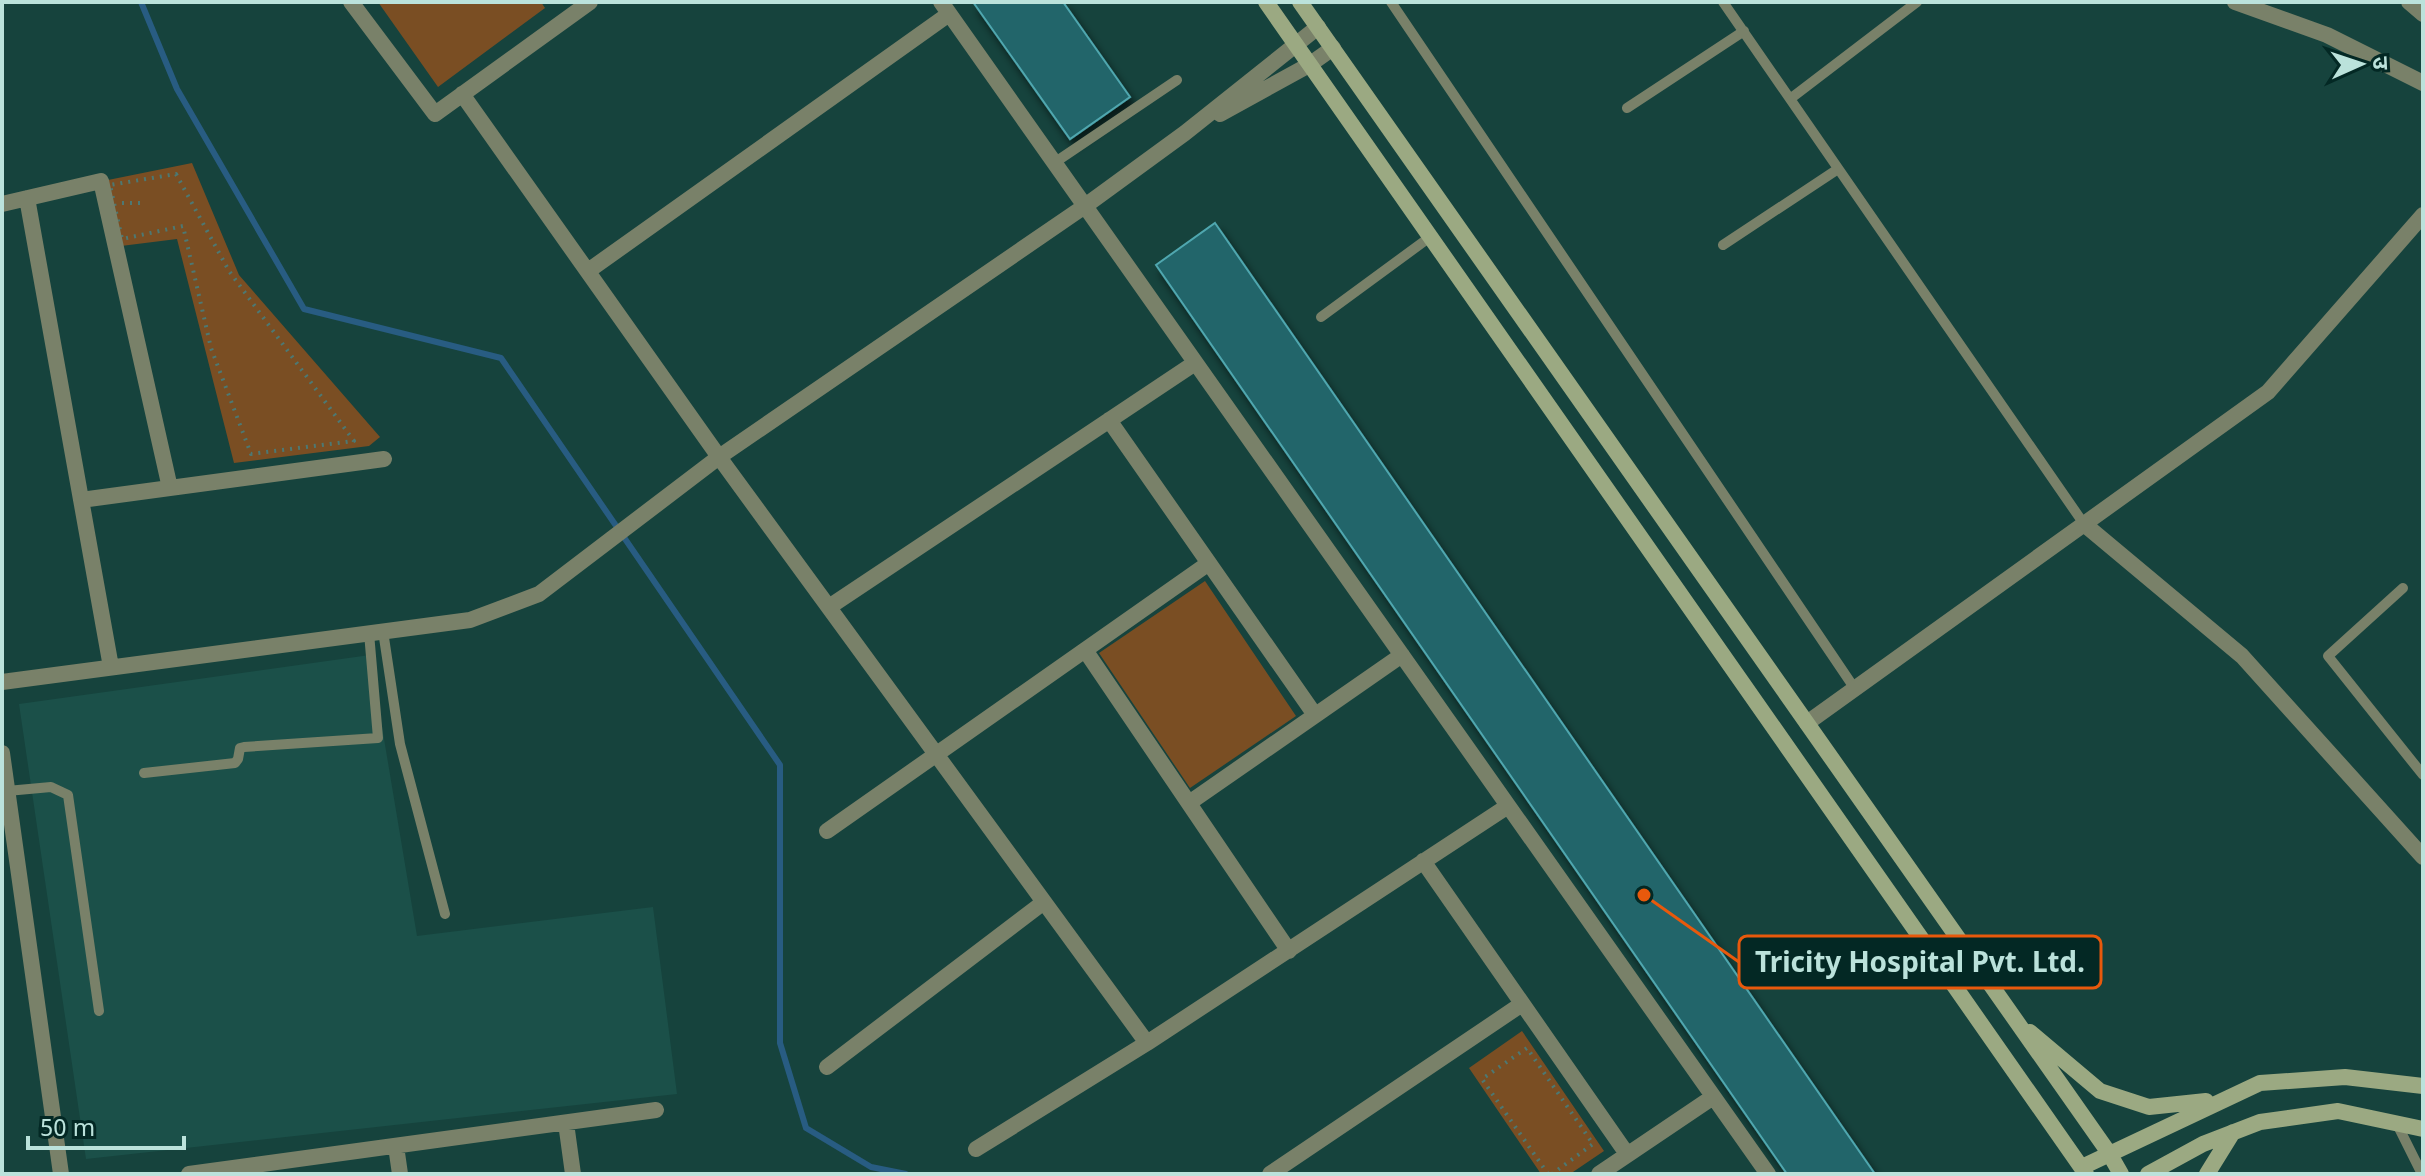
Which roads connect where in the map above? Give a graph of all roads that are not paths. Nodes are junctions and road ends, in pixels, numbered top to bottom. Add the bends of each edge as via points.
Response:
1 (351, 2) edge
2 (590, 2) edge
3 (1266, 2) edge
4 (1300, 2) edge
5 (1391, 2) edge
6 (1723, 2) edge
7 (1917, 2) edge
8 (2235, 2) edge
9 (2409, 2) edge
10 (945, 8) edge
11 (2423, 14) edge
12 (1318, 27) junction
13 (1744, 31) junction
14 (1294, 43) junction
15 (1333, 48) junction
16 (1309, 65) junction
17 (1177, 80) dead end
18 (2423, 83) edge
19 (462, 94) junction
20 (1790, 99) junction
21 (1627, 108) dead end
22 (1185, 133) junction
23 (1054, 163) junction
24 (1838, 169) junction
25 (27, 198) junction
26 (2, 204) edge
27 (1085, 206) junction
28 (2423, 215) edge
29 (1430, 237) junction
30 (1723, 245) dead end
31 (588, 271) junction
32 (1321, 317) dead end
33 (1195, 363) junction
34 (1109, 420) junction
35 (719, 457) junction
36 (384, 459) dead end
37 (170, 488) junction
38 (81, 500) junction
39 (2084, 524) junction
40 (1209, 563) junction
41 (2403, 588) dead end
42 (829, 607) junction
43 (376, 632) junction
44 (1085, 650) junction
45 (1402, 655) junction
46 (111, 667) junction
47 (2, 682) edge
48 (1855, 689) junction
49 (1315, 715) junction
50 (1807, 723) junction
51 (2, 753) edge
52 (936, 754) junction
53 (144, 773) dead end
54 (2423, 775) edge
55 (7, 791) junction
56 (1189, 803) junction
57 (1508, 806) junction
58 (827, 831) dead end
59 (2423, 857) edge
60 (1423, 861) junction
61 (1044, 902) junction
62 (445, 914) dead end
63 (1289, 951) junction
64 (1522, 1004) junction
65 (99, 1011) dead end
66 (2011, 1015) junction
67 (1147, 1043) junction
68 (827, 1067) dead end
69 (2423, 1086) edge
70 (1713, 1097) junction
71 (2223, 1099) junction
72 (656, 1110) dead end
73 (2396, 1122) junction
74 (566, 1123) junction
75 (2423, 1129) edge
76 (2233, 1132) junction
77 (396, 1146) junction
78 (976, 1149) dead end
79 (2109, 1153) junction
80 (1627, 1154) junction
81 (232, 1171) edge
82 (2081, 1172) edge
83 (61, 1174) edge
84 (189, 1174) edge
85 (400, 1174) edge
86 (573, 1174) edge
87 (1270, 1174) edge
88 (1599, 1174) edge
89 (1768, 1174) edge
90 (2121, 1174) edge
91 (2148, 1174) edge
92 (2207, 1174) edge
93 (2422, 1174) edge

1 - 19 street via 435,114
2 - 19 street
3 - 14 main road
4 - 12 main road
5 - 48 lane
6 - 13 lane
7 - 20 lane
8 - 18 street via 2327,35
9 - 11 street
10 - 23 street
10 - 31 street
12 - 14 street
12 - 15 main road
13 - 20 lane
13 - 21 lane
14 - 16 main road
14 - 22 street
15 - 16 street
15 - 50 main road
16 - 22 street
16 - 29 main road
17 - 23 lane
19 - 31 street
20 - 24 lane
22 - 27 street
23 - 27 street
24 - 30 lane
24 - 39 lane
25 - 26 street
25 - 37 street via 101,181
25 - 38 street
27 - 33 street
27 - 35 street
28 - 39 street via 2268,392
29 - 32 lane
29 - 82 main road
31 - 35 street
33 - 34 street
33 - 45 street
34 - 40 street
34 - 42 street
35 - 42 street
35 - 43 street via 539,594 470,620
36 - 37 street
37 - 38 street
38 - 46 street
39 - 48 street
39 - 59 street via 2242,656
40 - 44 street
40 - 49 street
41 - 54 lane via 2328,656
42 - 52 street
43 - 46 street
43 - 53 lane via 378,738 244,747 235,763
43 - 62 lane
44 - 52 street
44 - 56 street
45 - 49 street
45 - 57 street
46 - 47 street
48 - 50 street
49 - 56 street
50 - 66 main road
51 - 55 street
52 - 58 street
52 - 61 street
55 - 65 lane via 51,787 68,795
55 - 83 street
56 - 63 street
57 - 60 street
57 - 70 street
60 - 63 street
60 - 64 street
61 - 67 street
61 - 68 street
63 - 67 street
64 - 80 street
64 - 87 street
66 - 71 main road via 2100,1091 2149,1107
66 - 79 main road
67 - 78 street
69 - 71 main road via 2345,1077 2260,1083
70 - 80 street
70 - 89 street
71 - 79 main road
72 - 74 street
73 - 75 main road
73 - 76 main road via 2338,1111 2260,1122
73 - 93 lane
74 - 77 street
74 - 86 street
76 - 91 main road
76 - 92 main road
77 - 81 street
77 - 85 street
79 - 82 main road
79 - 90 main road
80 - 88 street
81 - 84 street

